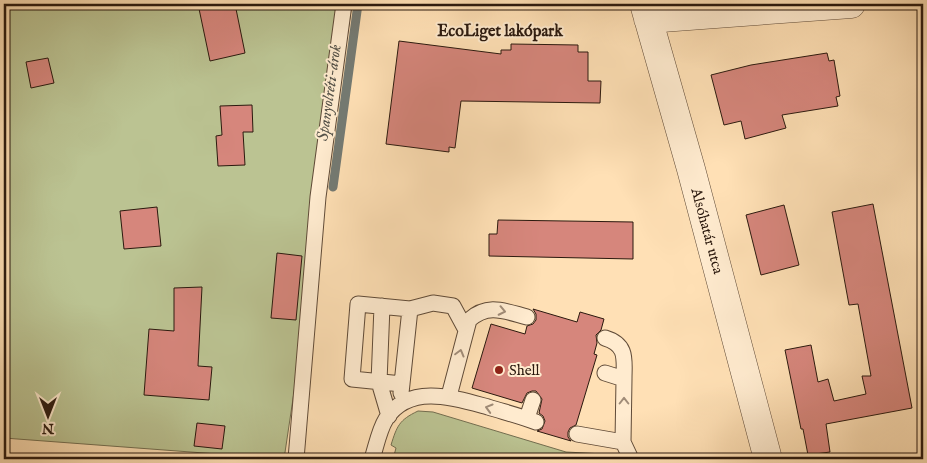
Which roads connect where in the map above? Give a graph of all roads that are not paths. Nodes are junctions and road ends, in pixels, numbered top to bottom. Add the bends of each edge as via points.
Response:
1 (344, 4) edge
2 (852, 4) edge
3 (646, 12) edge
4 (382, 306) junction
5 (410, 309) junction
6 (526, 317) dead end
7 (466, 330) junction
8 (605, 338) dead end
9 (605, 373) dead end
10 (624, 379) junction
11 (379, 382) junction
12 (402, 384) junction
13 (449, 396) junction
14 (533, 400) dead end
15 (394, 411) junction
16 (577, 434) dead end
17 (623, 442) junction
18 (296, 459) edge
19 (372, 459) edge
20 (631, 459) edge
21 (768, 459) edge

1 - 18 lane via 318,196
2 - 3 street
3 - 21 street, Alsóhatár utca
4 - 5 lane
4 - 11 lane
4 - 11 lane via 358,304 352,379
5 - 7 lane via 433,302 453,306
5 - 12 lane
7 -> 6 lane via 469,320 477,313 491,309
13 -> 7 lane
8 - 10 lane via 620,346
9 - 10 lane
17 -> 10 lane
11 - 12 lane
11 - 15 lane
12 - 15 lane
14 -> 13 lane via 532,420
13 - 15 lane via 428,395 410,400
15 - 19 lane via 385,420
16 - 17 lane
17 - 20 lane

